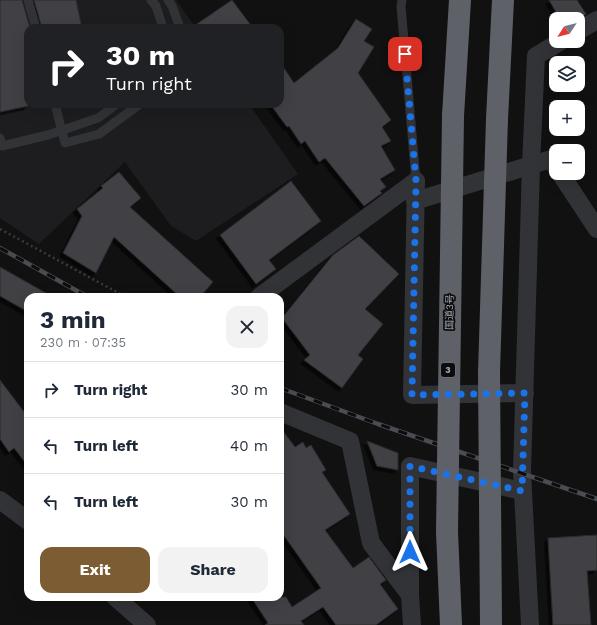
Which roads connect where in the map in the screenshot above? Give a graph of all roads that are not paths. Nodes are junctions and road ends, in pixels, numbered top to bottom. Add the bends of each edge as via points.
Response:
1 (28, 0) edge
2 (151, 0) edge
3 (168, 0) edge
4 (402, 0) edge
5 (460, 0) edge
6 (503, 0) edge
7 (597, 20) edge
8 (35, 24) edge
9 (162, 24) edge
10 (179, 24) edge
11 (585, 27) edge
12 (549, 48) edge
13 (56, 108) edge
14 (112, 108) edge
15 (135, 108) edge
16 (62, 131) junction
17 (0, 138) edge
18 (549, 160) edge
19 (531, 165) junction
20 (565, 180) edge
21 (416, 181) junction
22 (415, 201) junction
23 (597, 229) edge
24 (264, 293) edge
25 (525, 393) junction
26 (284, 414) edge
27 (522, 491) junction
28 (0, 500) edge
29 (24, 512) edge
30 (410, 595) junction
31 (119, 601) edge
32 (141, 623) edge
33 (412, 625) edge
34 (451, 625) edge
35 (491, 625) edge
36 (530, 625) edge

1 - 8 lane
2 - 9 lane via 156,6
3 - 10 lane
4 - 21 lane
5 - 34 highway, 国道3号 / 3, bridge via 454,116 446,532
6 - 35 highway, bridge via 489,372
7 - 11 street
12 - 19 street via 536,56
13 - 16 lane
14 - 16 lane via 98,118
15 - 16 lane via 99,134 65,143
16 - 17 lane via 2,146
18 - 19 street
19 - 22 street
19 - 25 street
20 - 23 street
21 - 22 street
21 - 24 street
22 - 25 street via 412,395
25 - 27 street
26 - 30 street via 350,441 371,543
27 - 30 street via 410,466
27 - 36 street
28 - 29 street
30 - 33 street
31 - 32 street

